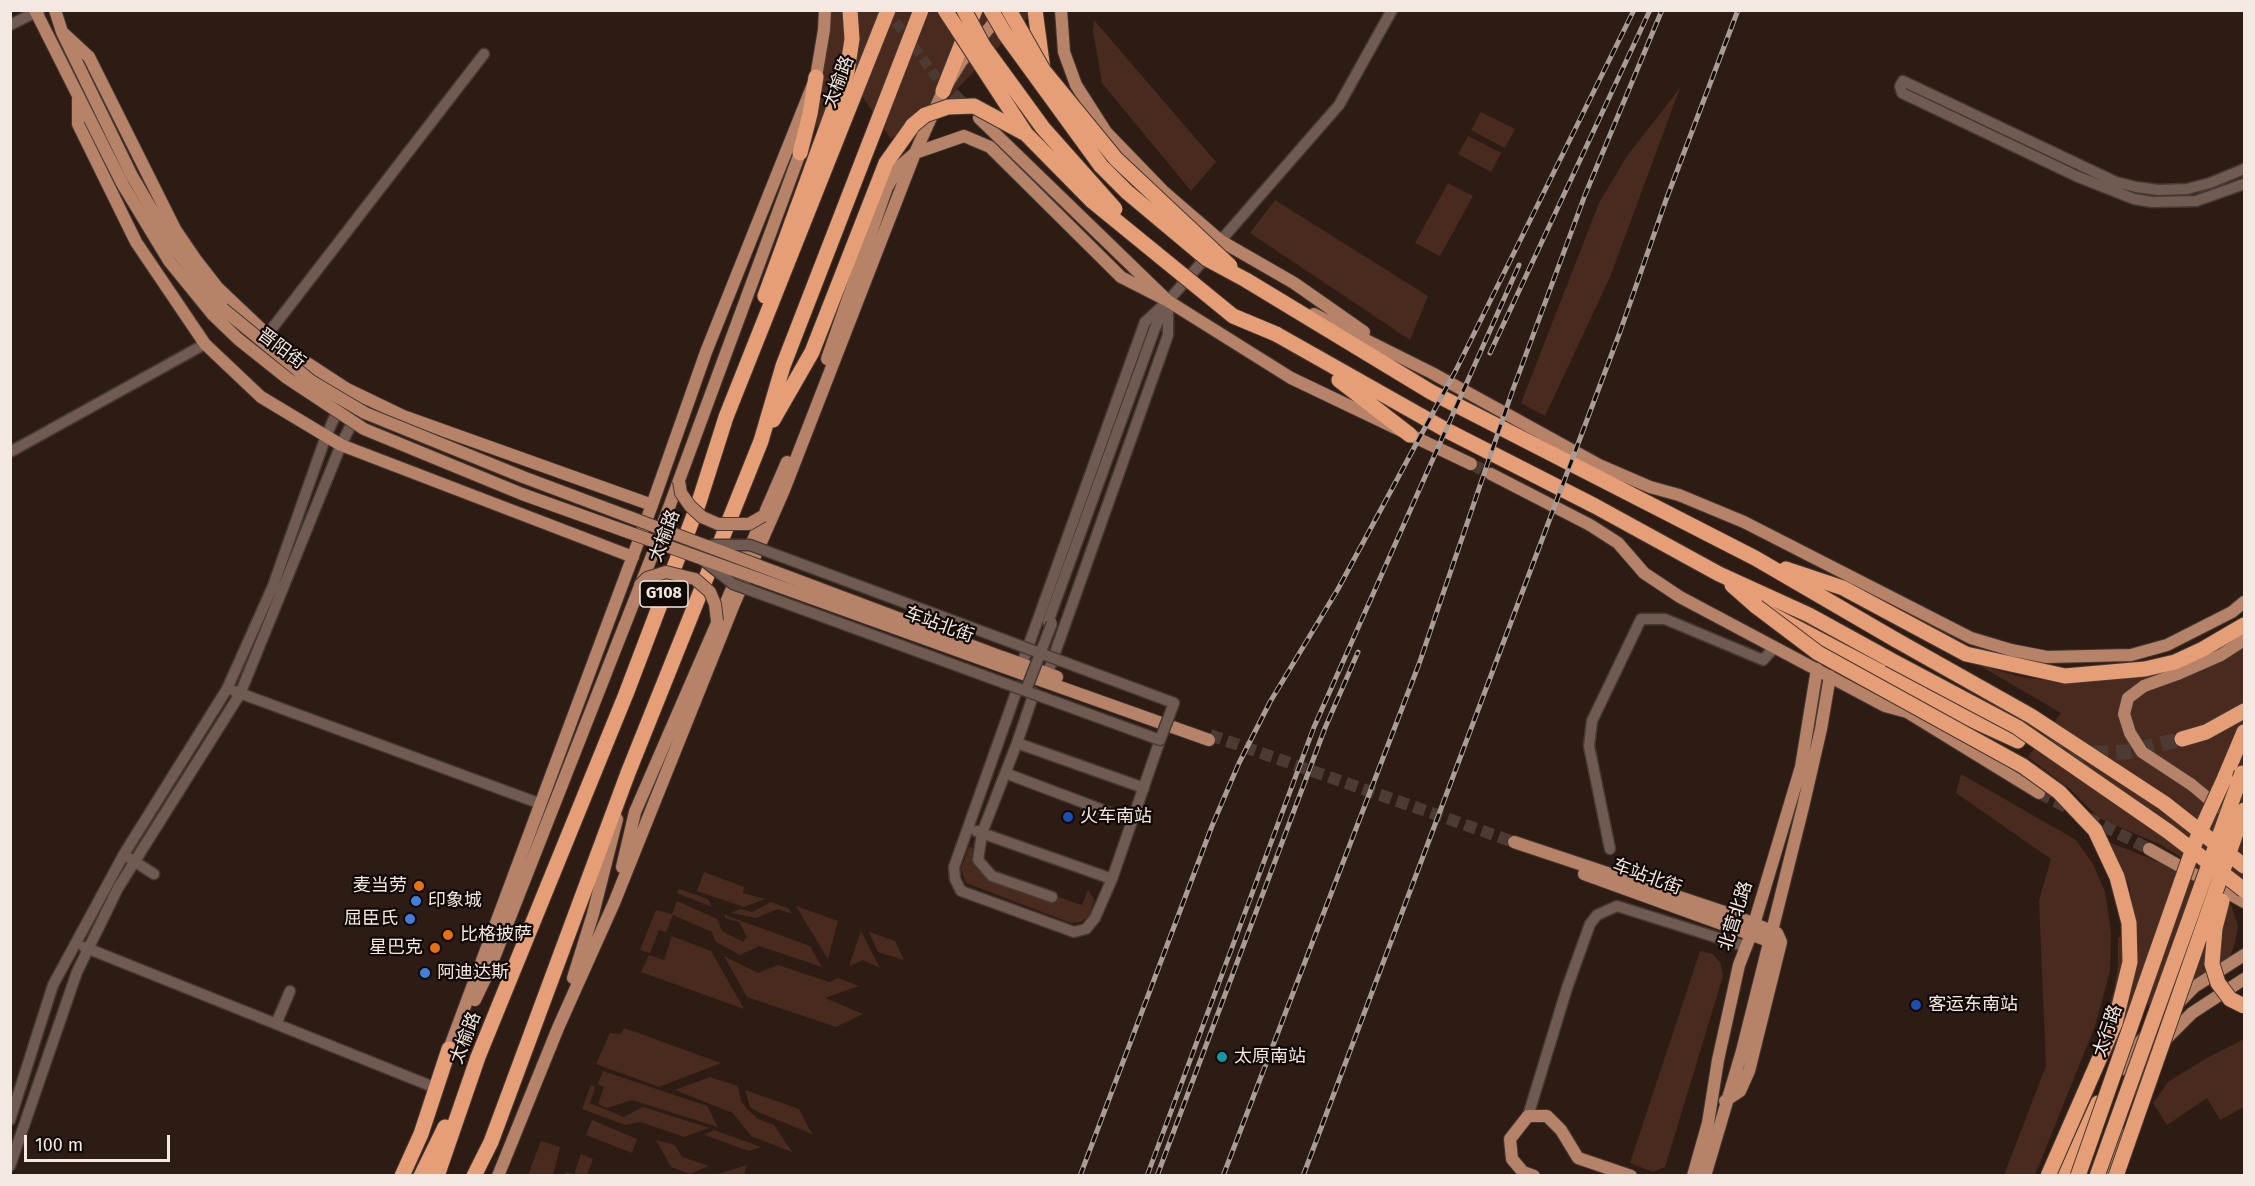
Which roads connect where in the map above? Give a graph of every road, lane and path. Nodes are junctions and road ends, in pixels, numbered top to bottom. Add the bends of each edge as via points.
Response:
1 (55, 10) edge
2 (825, 10) edge
3 (850, 10) edge
4 (888, 10) edge
5 (921, 10) edge
6 (945, 10) edge
7 (964, 10) edge
8 (975, 10) edge
9 (991, 10) edge
10 (1004, 10) edge
11 (1009, 10) edge
12 (1035, 10) edge
13 (1061, 10) edge
14 (1392, 10) edge
15 (37, 11) edge
16 (10, 25) edge
17 (62, 32) junction
18 (484, 54) dead end
19 (1043, 70) junction
20 (816, 77) junction
21 (943, 91) junction
22 (78, 99) junction
23 (979, 118) tunnel mouth
24 (1026, 134) junction
25 (800, 153) joint
26 (915, 153) junction
27 (2244, 168) edge
28 (2244, 184) edge
29 (1224, 237) junction
30 (1246, 280) junction
31 (1168, 302) junction
32 (218, 312) junction
33 (1276, 334) junction
34 (267, 335) junction
35 (205, 344) junction
36 (1396, 355) junction
37 (347, 389) junction
38 (364, 399) junction
39 (726, 417) junction
40 (1410, 435) junction
41 (326, 436) junction
42 (761, 441) junction
43 (341, 445) junction
44 (10, 452) edge
45 (1471, 464) tunnel mouth
46 (1491, 474) tunnel mouth
47 (679, 481) junction
48 (652, 505) junction
49 (763, 516) junction
50 (659, 536) junction
51 (705, 545) junction
52 (750, 545) junction
53 (633, 557) junction
54 (700, 558) junction
55 (1755, 558) junction
56 (741, 566) junction
57 (1719, 574) junction
58 (733, 584) junction
59 (640, 585) junction
60 (702, 585) junction
61 (2243, 604) edge
62 (1757, 607) junction
63 (717, 621) junction
64 (2244, 625) edge
65 (2244, 640) edge
66 (1775, 647) junction
67 (1038, 653) junction
68 (1817, 669) junction
69 (1024, 670) junction
70 (1830, 676) junction
71 (1046, 678) junction
72 (227, 688) junction
73 (1023, 692) junction
74 (240, 694) junction
75 (2244, 711) edge
76 (2244, 732) edge
77 (1210, 738) tunnel mouth
78 (2182, 739) tunnel mouth
79 (2018, 741) dead end
80 (1017, 743) junction
81 (1159, 745) junction
82 (2244, 767) edge
83 (628, 773) junction
84 (1005, 773) junction
85 (1144, 788) junction
86 (2039, 793) tunnel mouth
87 (541, 804) junction
88 (2244, 810) edge
89 (1132, 821) junction
90 (968, 827) junction
91 (2241, 828) edge
92 (982, 833) junction
93 (1514, 844) tunnel mouth
94 (1610, 849) dead end
95 (2149, 849) tunnel mouth
96 (124, 854) junction
97 (135, 861) junction
98 (2244, 866) edge
99 (154, 874) dead end
100 (1112, 879) junction
101 (1052, 897) dead end
102 (2244, 899) edge
103 (614, 903) junction
104 (1753, 929) junction
105 (1770, 936) junction
106 (76, 943) junction
107 (1747, 947) junction
108 (89, 949) junction
109 (2244, 955) edge
110 (1739, 965) junction
111 (1762, 970) junction
112 (2244, 979) edge
113 (290, 991) dead end
114 (2244, 1006) edge
115 (276, 1024) junction
116 (558, 1028) junction
117 (449, 1049) junction
118 (478, 1057) junction
119 (2120, 1057) junction
120 (436, 1088) junction
121 (1725, 1101) junction
122 (1528, 1116) junction
123 (10, 1120) edge
124 (421, 1134) junction
125 (491, 1142) junction
126 (10, 1166) edge
127 (402, 1176) edge
128 (410, 1176) edge
129 (421, 1176) edge
130 (437, 1176) edge
131 (474, 1176) edge
132 (480, 1176) edge
133 (498, 1176) edge
134 (1534, 1176) edge
135 (1631, 1176) edge
136 (1693, 1176) edge
137 (1705, 1176) edge
138 (2048, 1176) edge
139 (2065, 1176) edge
140 (2073, 1176) edge
141 (2078, 1176) edge
142 (2097, 1176) edge
143 (2106, 1176) edge
144 (2116, 1176) edge

1 - 17 main road, 晋阳街
2 - 20 main road
3 - 39 highway via 852,39 847,72 776,263
4 - 39 highway, 太榆路 / G108
5 - 42 highway, G108 via 783,366
6 - 24 highway, bridge
7 - 33 highway, bridge via 984,47 1043,128 1112,206 1198,277
8 - 21 highway
9 - 30 highway, bridge via 1101,166 1207,259
10 - 21 main road via 961,62
11 - 19 highway, bridge
12 - 19 highway
13 - 29 main road via 1064,52 1076,85 1106,132 1163,191
14 - 29 street via 1339,105
15 - 16 street
15 - 22 main road, 晋阳街
17 - 32 main road, 晋阳街 via 132,176
17 - 34 main road via 89,57 175,229 217,287
18 - 34 street
19 - 30 highway, bridge via 1116,159
20 - 25 highway
20 - 48 main road via 706,352
21 - 26 main road
22 - 32 main road, 晋阳街 via 169,261
22 - 35 main road via 78,124 136,242
23 - 31 main road
24 - 33 highway, bridge via 1092,201 1233,316
24 - 42 highway, bridge via 974,106 948,107 913,125 886,163 812,352
25 - 47 main road
26 - 31 main road via 964,136 990,147 1121,277
26 - 49 main road via 900,166 887,187 807,416
26 - 103 main road via 784,490
27 - 28 street via 2187,189 2136,187 2116,182 1903,81 1900,86 1902,93 2076,176 2134,199 2196,201
29 - 31 street
29 - 36 main road
30 - 36 main road
30 - 55 highway via 1431,392
31 - 40 main road via 1291,378
31 - 67 street, bridge via 1155,328
31 - 69 street via 1145,322
31 - 71 street via 1168,335
32 - 50 main road, 晋阳街, bridge via 311,381 365,413
33 - 40 highway
33 - 57 highway via 1437,426 1596,506
34 - 37 main road
35 - 41 main road via 261,397
35 - 44 street
36 - 61 main road via 1599,465 1744,522 1971,638 2011,650 2047,657 2131,655 2167,645
37 - 38 main road
37 - 41 street
38 - 43 street
38 - 48 main road via 403,417
39 - 118 highway, 太榆路 / G108 via 699,502 626,694
40 - 45 main road
41 - 43 main road
41 - 72 street via 273,586
42 - 60 highway, G108
43 - 53 main road
43 - 74 street
46 - 66 main road via 1590,525 1618,543 1644,573 1680,597
47 - 49 main road, bridge via 681,493 690,506 718,524 749,524
47 - 50 main road
48 - 53 main road
49 - 52 main road
50 - 51 main road, bridge
50 - 54 main road, bridge
50 - 59 main road, bridge
51 - 52 street, bridge
51 - 56 main road, bridge
52 - 56 main road, bridge
52 - 67 street, bridge
53 - 87 main road
54 - 56 main road, bridge
54 - 58 street, bridge
55 - 64 highway via 1843,588 1966,654 2065,676 2145,669 2175,662
55 - 98 highway, bridge via 2041,722 2164,803
56 - 58 main road, bridge
56 - 69 main road, bridge
57 - 62 highway
57 - 102 highway, bridge via 1809,615 2017,727 2169,832
58 - 63 main road
58 - 73 street, bridge
59 - 60 main road, bridge via 647,578 666,572 695,579
59 - 117 main road via 488,973
60 - 63 main road, bridge via 715,604
60 - 83 highway, G108
62 - 79 highway
62 - 138 highway, bridge via 1818,653 2023,766 2059,792 2096,830 2117,877 2129,923 2130,962 2115,1023
63 - 103 main road via 635,812
65 - 91 main road via 2191,669 2144,686 2128,698 2124,714 2142,752 2192,785
66 - 68 main road
66 - 94 street via 1762,660 1665,619 1641,619 1592,721 1589,746
67 - 69 street, bridge
67 - 81 street, bridge via 1174,704
68 - 70 main road
68 - 104 main road, 北营北路 via 1795,789
69 - 71 main road
69 - 73 street, bridge
70 - 86 main road via 1885,706 1907,712
70 - 105 main road, 北营北路 via 1812,773
71 - 77 main road
72 - 74 street
72 - 96 street
73 - 80 street via 1029,705
73 - 81 street, bridge
73 - 90 street
74 - 87 street
74 - 97 street
75 - 78 highway via 2206,732
76 - 119 highway, 太行路, bridge via 2195,843
80 - 84 street
80 - 85 street
81 - 85 street
82 - 142 highway, bridge
83 - 116 main road via 593,914
83 - 125 highway, G108
84 - 89 street
84 - 92 street
85 - 89 street
87 - 117 main road
88 - 91 highway, bridge
89 - 100 street
90 - 92 street
90 - 100 street via 954,867 962,891 1074,932 1091,925
91 - 114 highway, bridge via 2215,928 2212,964 2218,983 2230,999
91 - 144 highway, bridge
92 - 100 street
92 - 101 street via 977,848 983,869 992,876
93 - 104 main road, 车站北街
95 - 102 main road
96 - 97 street
96 - 106 street
97 - 99 street
97 - 108 street
103 - 116 main road
104 - 105 main road, 车站北街
104 - 107 main road, 北营北路
105 - 111 main road, 北营北路
105 - 121 main road via 1777,933 1781,942 1749,1071 1740,1091
106 - 108 street
106 - 123 street via 53,985
107 - 110 main road, 北营北路
107 - 122 street via 1617,906 1597,915 1590,924 1567,988
108 - 115 street
108 - 126 street via 73,983
109 - 140 main road via 2194,987 2131,1051
110 - 111 main road via 1752,954 1759,958
110 - 136 main road, 北营北路 via 1708,1123
111 - 121 main road, 北营北路
112 - 143 main road via 2192,1013 2153,1052 2132,1093
113 - 115 street
115 - 120 street
116 - 133 main road
117 - 120 highway
118 - 129 highway
118 - 130 highway, 太榆路 / G108
119 - 139 highway, bridge
119 - 141 highway, 太行路, bridge
120 - 124 highway
121 - 137 main road, 北营北路
122 - 134 main road via 1510,1139 1512,1159 1523,1172
122 - 135 main road via 1547,1116 1578,1158
124 - 127 highway
124 - 128 highway
125 - 131 highway, G108
125 - 132 main road

